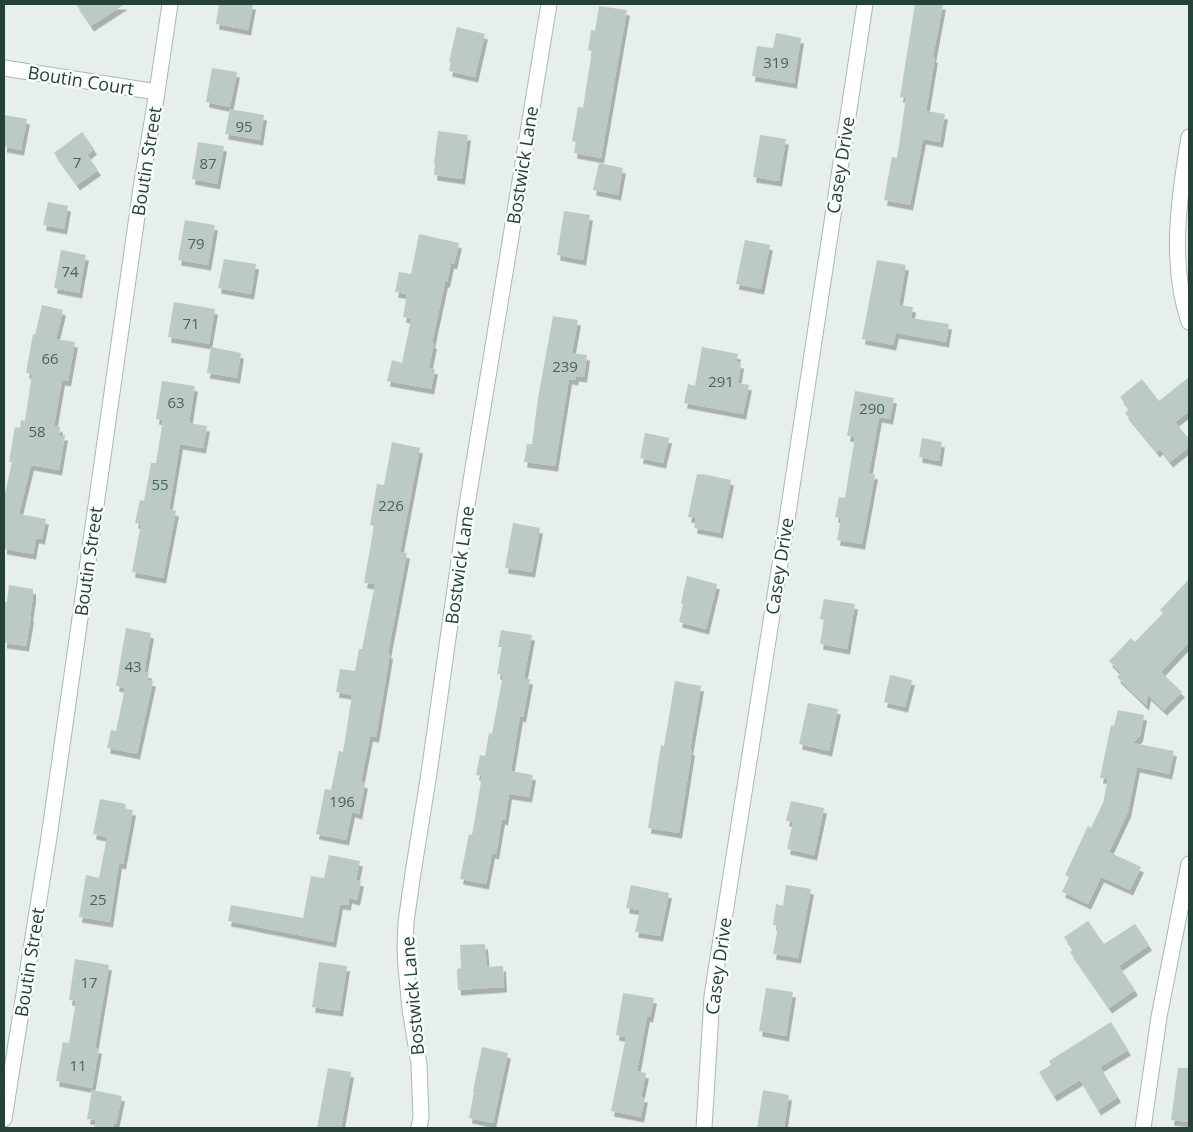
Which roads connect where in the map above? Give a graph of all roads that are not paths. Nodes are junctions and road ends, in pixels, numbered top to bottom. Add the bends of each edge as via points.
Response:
1 (170, 4) edge
2 (549, 4) edge
3 (865, 4) edge
4 (4, 68) edge
5 (157, 92) junction
6 (1189, 137) edge
7 (1189, 322) edge
8 (1189, 864) edge
9 (4, 1119) edge
10 (420, 1128) edge
11 (704, 1128) edge
12 (1144, 1128) edge

1 - 5 street, Boutin Street
2 - 10 street, Bostwick Lane via 466,511 406,922 406,967 419,1064
3 - 11 street, Casey Drive via 712,996
4 - 5 street, Boutin Court
5 - 9 street, Boutin Street via 49,837
6 - 7 street via 1180,202 1178,254 1179,280
8 - 12 street via 1160,1017

